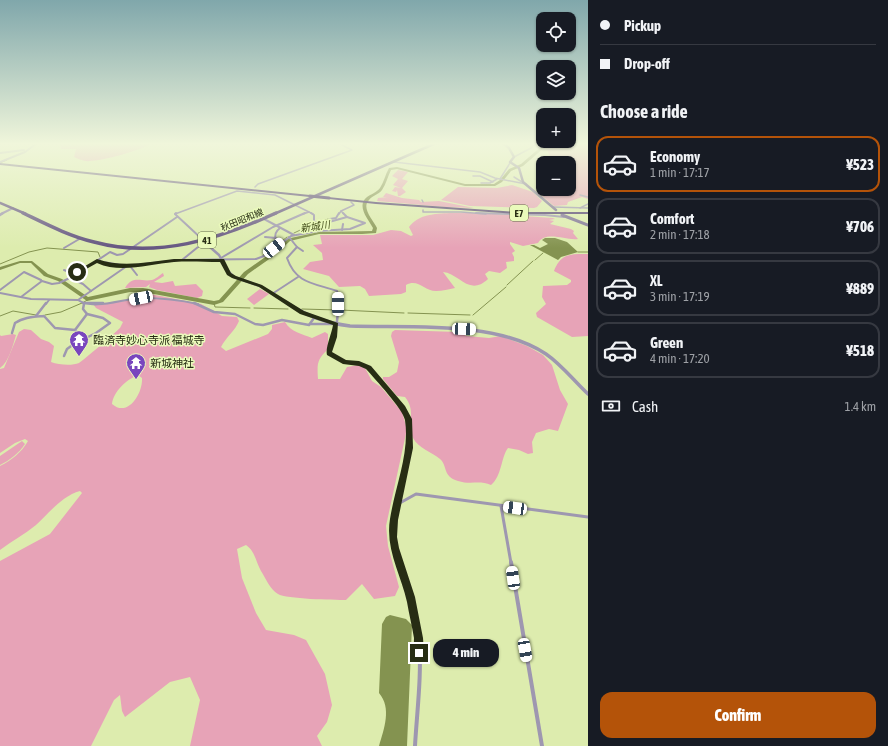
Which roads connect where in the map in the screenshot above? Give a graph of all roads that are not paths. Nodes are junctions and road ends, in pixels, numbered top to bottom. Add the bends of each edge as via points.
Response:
1 (137, 178) edge
2 (275, 178) edge
3 (358, 178) edge
4 (484, 178) edge
5 (496, 178) edge
6 (515, 178) edge
7 (522, 178) edge
8 (499, 179) junction
9 (493, 182) junction
10 (481, 183) dead end
11 (526, 184) junction
12 (255, 187) dead end
13 (580, 195) dead end
14 (588, 198) edge
15 (351, 202) dead end
16 (0, 203) edge
17 (588, 204) edge
18 (294, 206) junction
19 (13, 208) junction
20 (580, 208) junction
21 (588, 208) edge
22 (555, 209) joint
23 (423, 210) dead end
24 (341, 211) junction
25 (309, 212) junction
26 (588, 212) edge
27 (562, 214) dead end
28 (0, 215) edge
29 (177, 217) junction
30 (347, 217) junction
31 (570, 217) junction
32 (264, 218) junction
33 (324, 221) junction
34 (314, 222) junction
35 (343, 224) dead end
36 (276, 226) junction
37 (588, 226) edge
38 (280, 228) junction
39 (342, 230) junction
40 (318, 231) junction
41 (294, 235) junction
42 (265, 237) dead end
43 (82, 238) junction
44 (276, 238) junction
45 (289, 238) junction
46 (203, 241) junction
47 (281, 242) junction
48 (133, 247) junction
49 (210, 247) junction
50 (64, 248) dead end
51 (297, 248) junction
52 (303, 251) dead end
53 (222, 259) junction
54 (181, 260) junction
55 (97, 261) junction
56 (76, 263) dead end
57 (129, 266) junction
58 (87, 267) junction
59 (64, 270) dead end
60 (74, 274) junction
61 (137, 274) dead end
62 (298, 277) junction
63 (70, 278) junction
64 (42, 281) junction
65 (324, 282) dead end
66 (320, 286) junction
67 (0, 291) edge
68 (91, 291) junction
69 (272, 294) junction
70 (21, 297) junction
71 (50, 300) junction
72 (79, 300) junction
73 (84, 304) junction
74 (87, 314) junction
75 (35, 316) junction
76 (314, 318) junction
77 (310, 324) junction
78 (336, 324) junction
79 (75, 330) junction
80 (12, 333) dead end
81 (78, 341) junction
82 (64, 356) dead end
83 (588, 394) edge
84 (397, 505) junction
85 (501, 506) junction
86 (588, 517) edge
87 (414, 746) edge
88 (542, 746) edge

1 - 26 highway, E7, bridge via 357,202 531,213
2 - 12 street
3 - 18 main road, 秋田昭和線 / 41
4 - 9 street
5 - 8 street
6 - 11 street
7 - 11 main road
8 - 9 street
8 - 11 street
9 - 10 street
11 - 22 main road
13 - 14 street
15 - 24 street via 354,205
16 - 19 main road, 秋田昭和線 / 41
17 - 20 street
18 - 25 street
18 - 29 street via 275,195 237,191 175,213
18 - 32 main road, 秋田昭和線 / 41
19 - 28 street
19 - 43 main road, 秋田昭和線 / 41
20 - 21 street
20 - 22 street
23 - 31 street via 428,213
24 - 30 street
24 - 33 street via 336,218
25 - 34 street via 314,216
25 - 36 street
27 - 31 main road
29 - 46 street
29 - 48 street
30 - 33 street
30 - 39 street via 365,223 353,229
31 - 37 main road
32 - 36 street
32 - 46 main road, 秋田昭和線 / 41 via 225,235
33 - 34 street
34 - 40 street
35 - 39 street
36 - 38 street
36 - 53 street
38 - 41 street
38 - 44 street via 277,230
39 - 40 street
40 - 41 street
41 - 45 street
42 - 44 street
43 - 48 main road, 秋田昭和線 / 41
43 - 50 street
44 - 47 street
45 - 47 street
45 - 51 street
46 - 48 main road, 秋田昭和線 / 41
46 - 49 street
47 - 53 street via 259,259
48 - 55 street via 119,255 110,252
49 - 53 street
49 - 54 street via 198,247
51 - 52 street
51 - 62 street via 287,258 291,269
53 - 54 street
53 - 69 street via 229,274 260,286
54 - 57 street
55 - 57 street
55 - 58 street
56 - 58 street
57 - 61 street
57 - 68 street
58 - 60 street
59 - 60 street
60 - 63 street
62 - 66 street
62 - 69 street
63 - 64 street via 58,283
63 - 68 street
64 - 67 street via 24,272
64 - 70 street
65 - 66 street
66 - 78 street via 337,291
67 - 70 street
68 - 72 street
69 - 76 street
70 - 71 street
71 - 72 street
71 - 75 street
72 - 73 street
73 - 74 street via 83,309
73 - 77 street via 141,298 170,299 198,304 214,312 235,314 255,324 263,325 282,320 309,326
74 - 79 street
74 - 81 street via 103,318 110,323
75 - 79 street via 44,316 55,328
75 - 80 street via 24,317 15,322
76 - 77 street
76 - 78 street
77 - 78 street
78 - 83 street via 477,330 504,335 545,354 561,366
78 - 84 street via 329,353 345,362 368,368 402,408 408,419 409,448
79 - 81 street via 78,332
81 - 82 street
84 - 85 street via 416,494
84 - 87 street via 393,537 410,597 418,638 419,667
85 - 86 street
85 - 88 street

